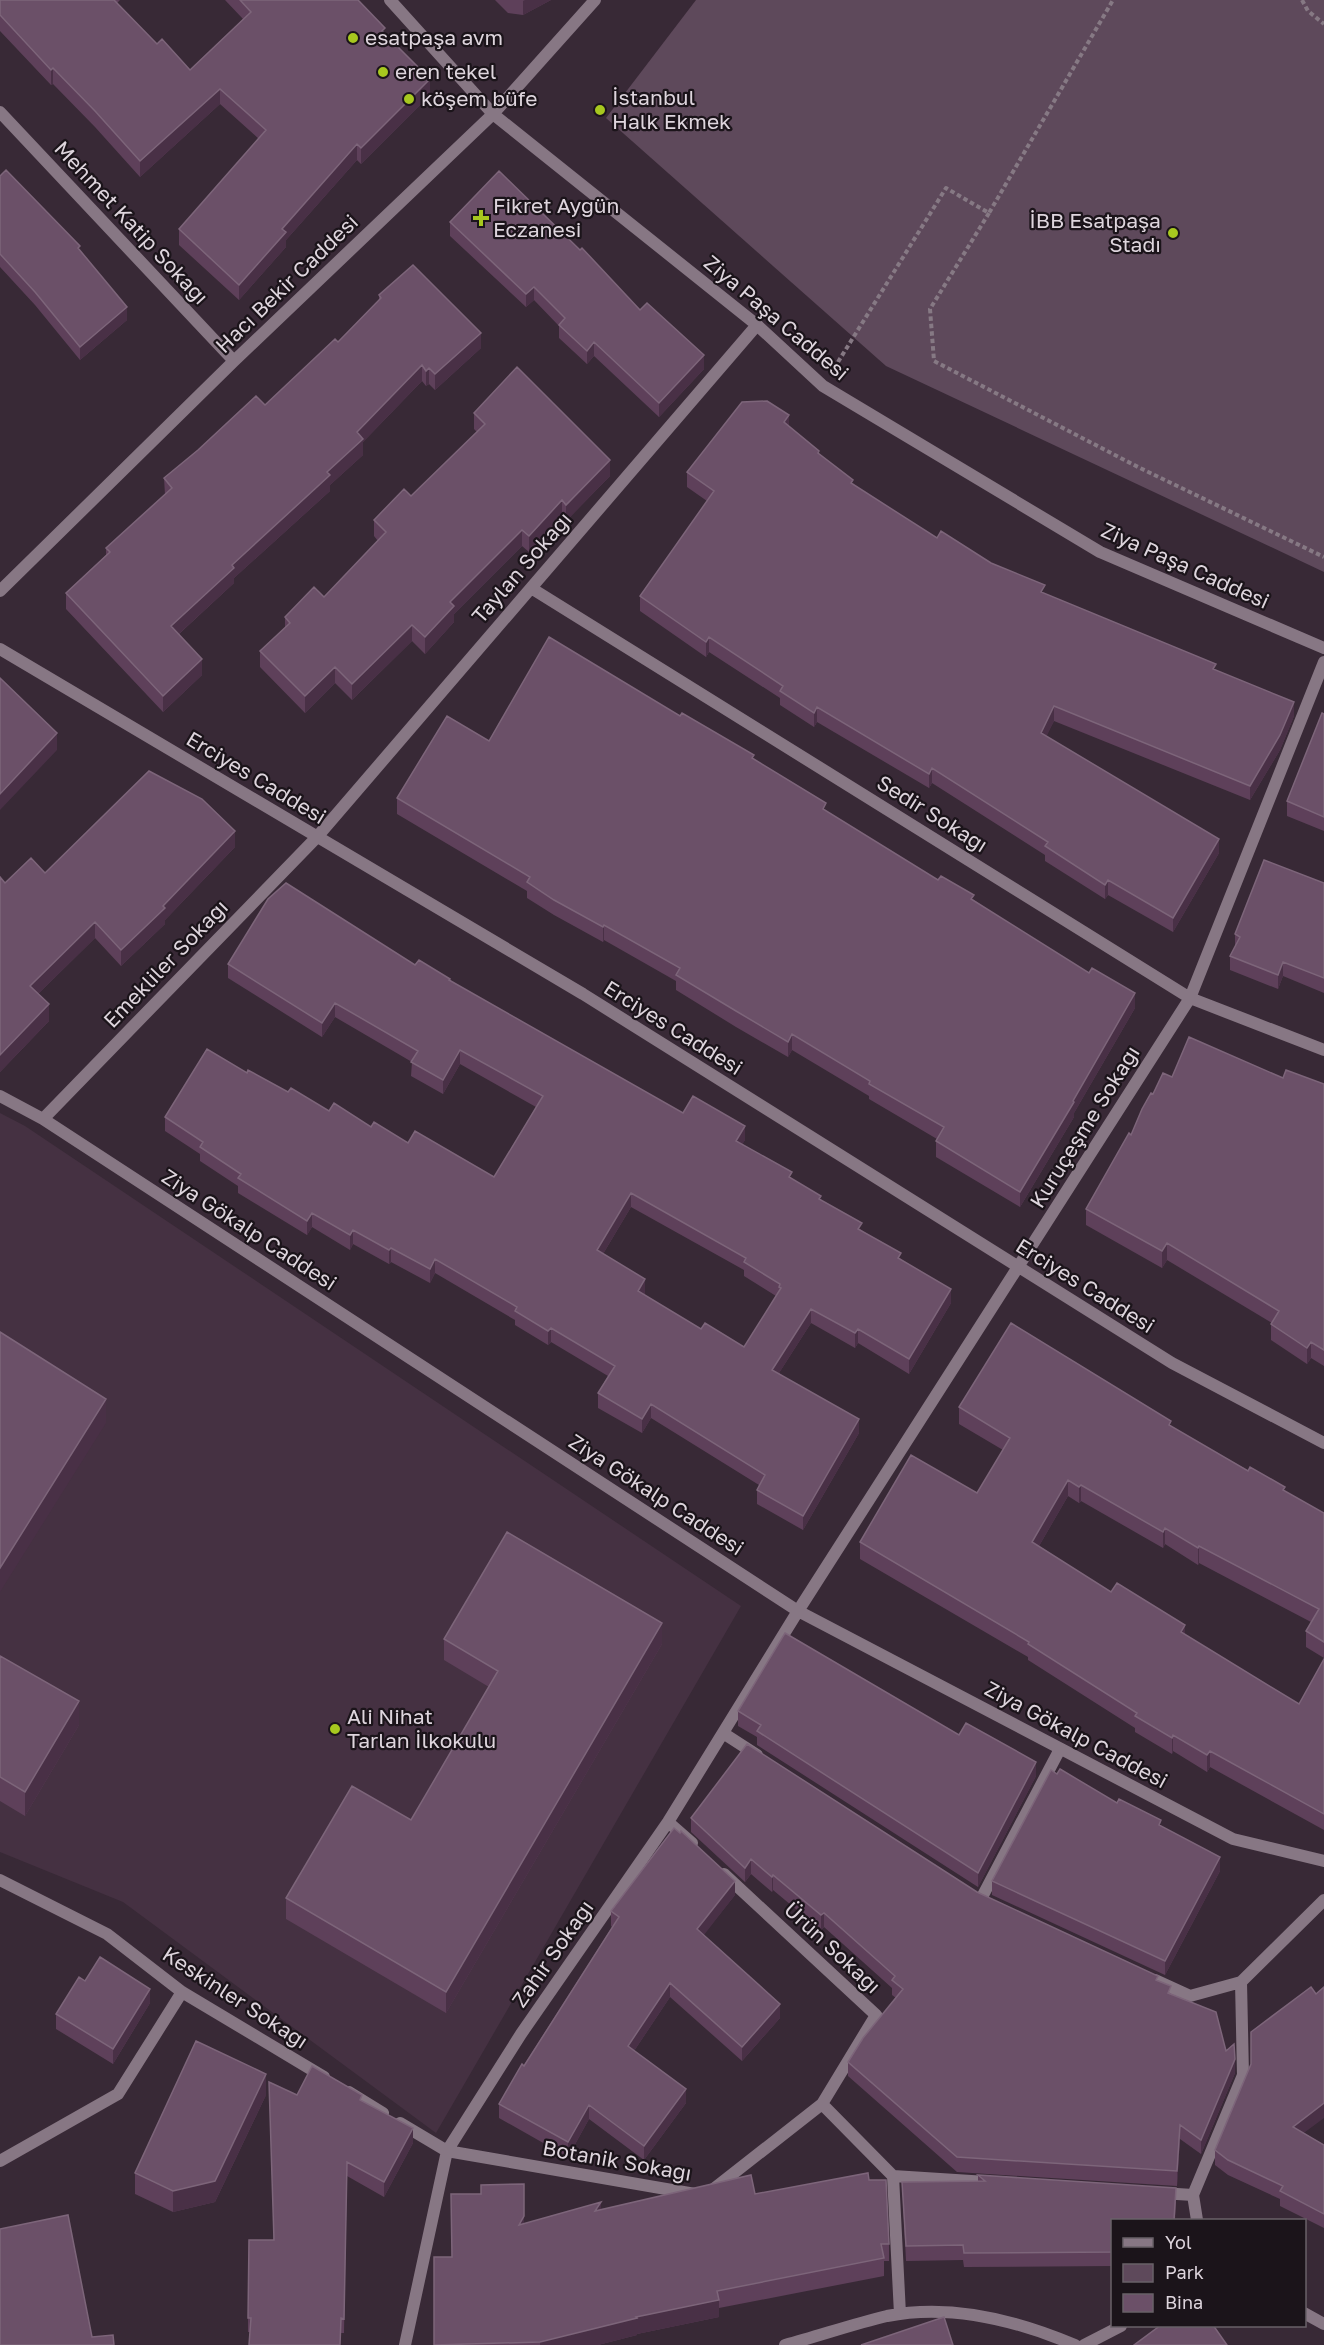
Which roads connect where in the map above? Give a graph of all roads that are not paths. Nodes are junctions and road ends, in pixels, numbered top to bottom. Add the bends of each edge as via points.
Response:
1 (390, 0) edge
2 (595, 0) edge
3 (0, 112) edge
4 (493, 114) junction
5 (757, 325) junction
6 (234, 361) junction
7 (531, 588) junction
8 (0, 591) edge
9 (1324, 648) edge
10 (0, 649) edge
11 (1324, 662) edge
12 (317, 837) junction
13 (1190, 998) junction
14 (1324, 1050) edge
15 (0, 1096) edge
16 (43, 1119) junction
17 (1019, 1267) junction
18 (1324, 1443) edge
19 (798, 1611) junction
20 (723, 1733) junction
21 (1060, 1749) junction
22 (772, 1765) edge
23 (668, 1822) junction
24 (1324, 1862) edge
25 (0, 1880) edge
26 (981, 1898) edge
27 (1324, 1900) edge
28 (1148, 1977) edge
29 (1241, 1982) junction
30 (182, 1992) junction
31 (822, 2104) junction
32 (447, 2151) junction
33 (0, 2161) edge
34 (893, 2176) junction
35 (997, 2183) edge
36 (1147, 2192) edge
37 (1193, 2195) junction
38 (1197, 2219) edge
39 (900, 2314) junction
40 (1306, 2314) edge
41 (1324, 2324) edge
42 (1117, 2327) edge
43 (405, 2345) edge
44 (785, 2345) edge
45 (1075, 2345) edge
46 (1084, 2345) edge

1 - 4 street, Ziya Paşa Caddesi
2 - 4 street, Hacı Bekir Caddesi
3 - 6 street, Mehmet Katip Sokağı
4 - 5 street, Ziya Paşa Caddesi
4 - 6 street, Hacı Bekir Caddesi
5 - 7 street, Taylan Sokağı
5 - 9 street, Ziya Paşa Caddesi via 823,386 1100,552
6 - 8 street, Hacı Bekir Caddesi
7 - 12 street, Taylan Sokağı
7 - 13 street, Sedir Sokağı
10 - 12 street, Erciyes Caddesi
11 - 13 street, Kuruçeşme Sokağı
12 - 16 street, Emekliler Sokağı
12 - 17 street, Erciyes Caddesi via 583,994
13 - 14 street, Sedir Sokağı
13 - 17 street, Kuruçeşme Sokağı
15 - 16 street, Ziya Gökalp Caddesi
16 - 19 street, Ziya Gökalp Caddesi
17 - 18 street, Erciyes Caddesi via 1172,1362
17 - 19 street, Kuruçeşme Sokağı
19 - 20 street, Zahir Sokağı
19 - 21 street, Ziya Gökalp Caddesi
20 - 22 street
20 - 23 street, Zahir Sokağı
21 - 24 street, Ziya Gökalp Caddesi via 1233,1839
21 - 26 street
23 - 31 street, Ürün Sokağı via 876,2015
23 - 32 street, Zahir Sokağı via 521,2034
25 - 30 street, Keskinler Sokağı via 107,1934
27 - 29 street
28 - 29 street via 1190,1996
29 - 37 street via 1243,2076
30 - 32 street, Keskinler Sokağı
30 - 33 street via 118,2094
31 - 32 street, Botanik Sokağı via 705,2196
31 - 34 street
32 - 43 street, Zahir Sokağı
34 - 35 street
34 - 39 street
36 - 37 street
37 - 38 street
39 - 44 street
39 - 45 street via 989,2316 1036,2328
40 - 41 street
42 - 46 street

